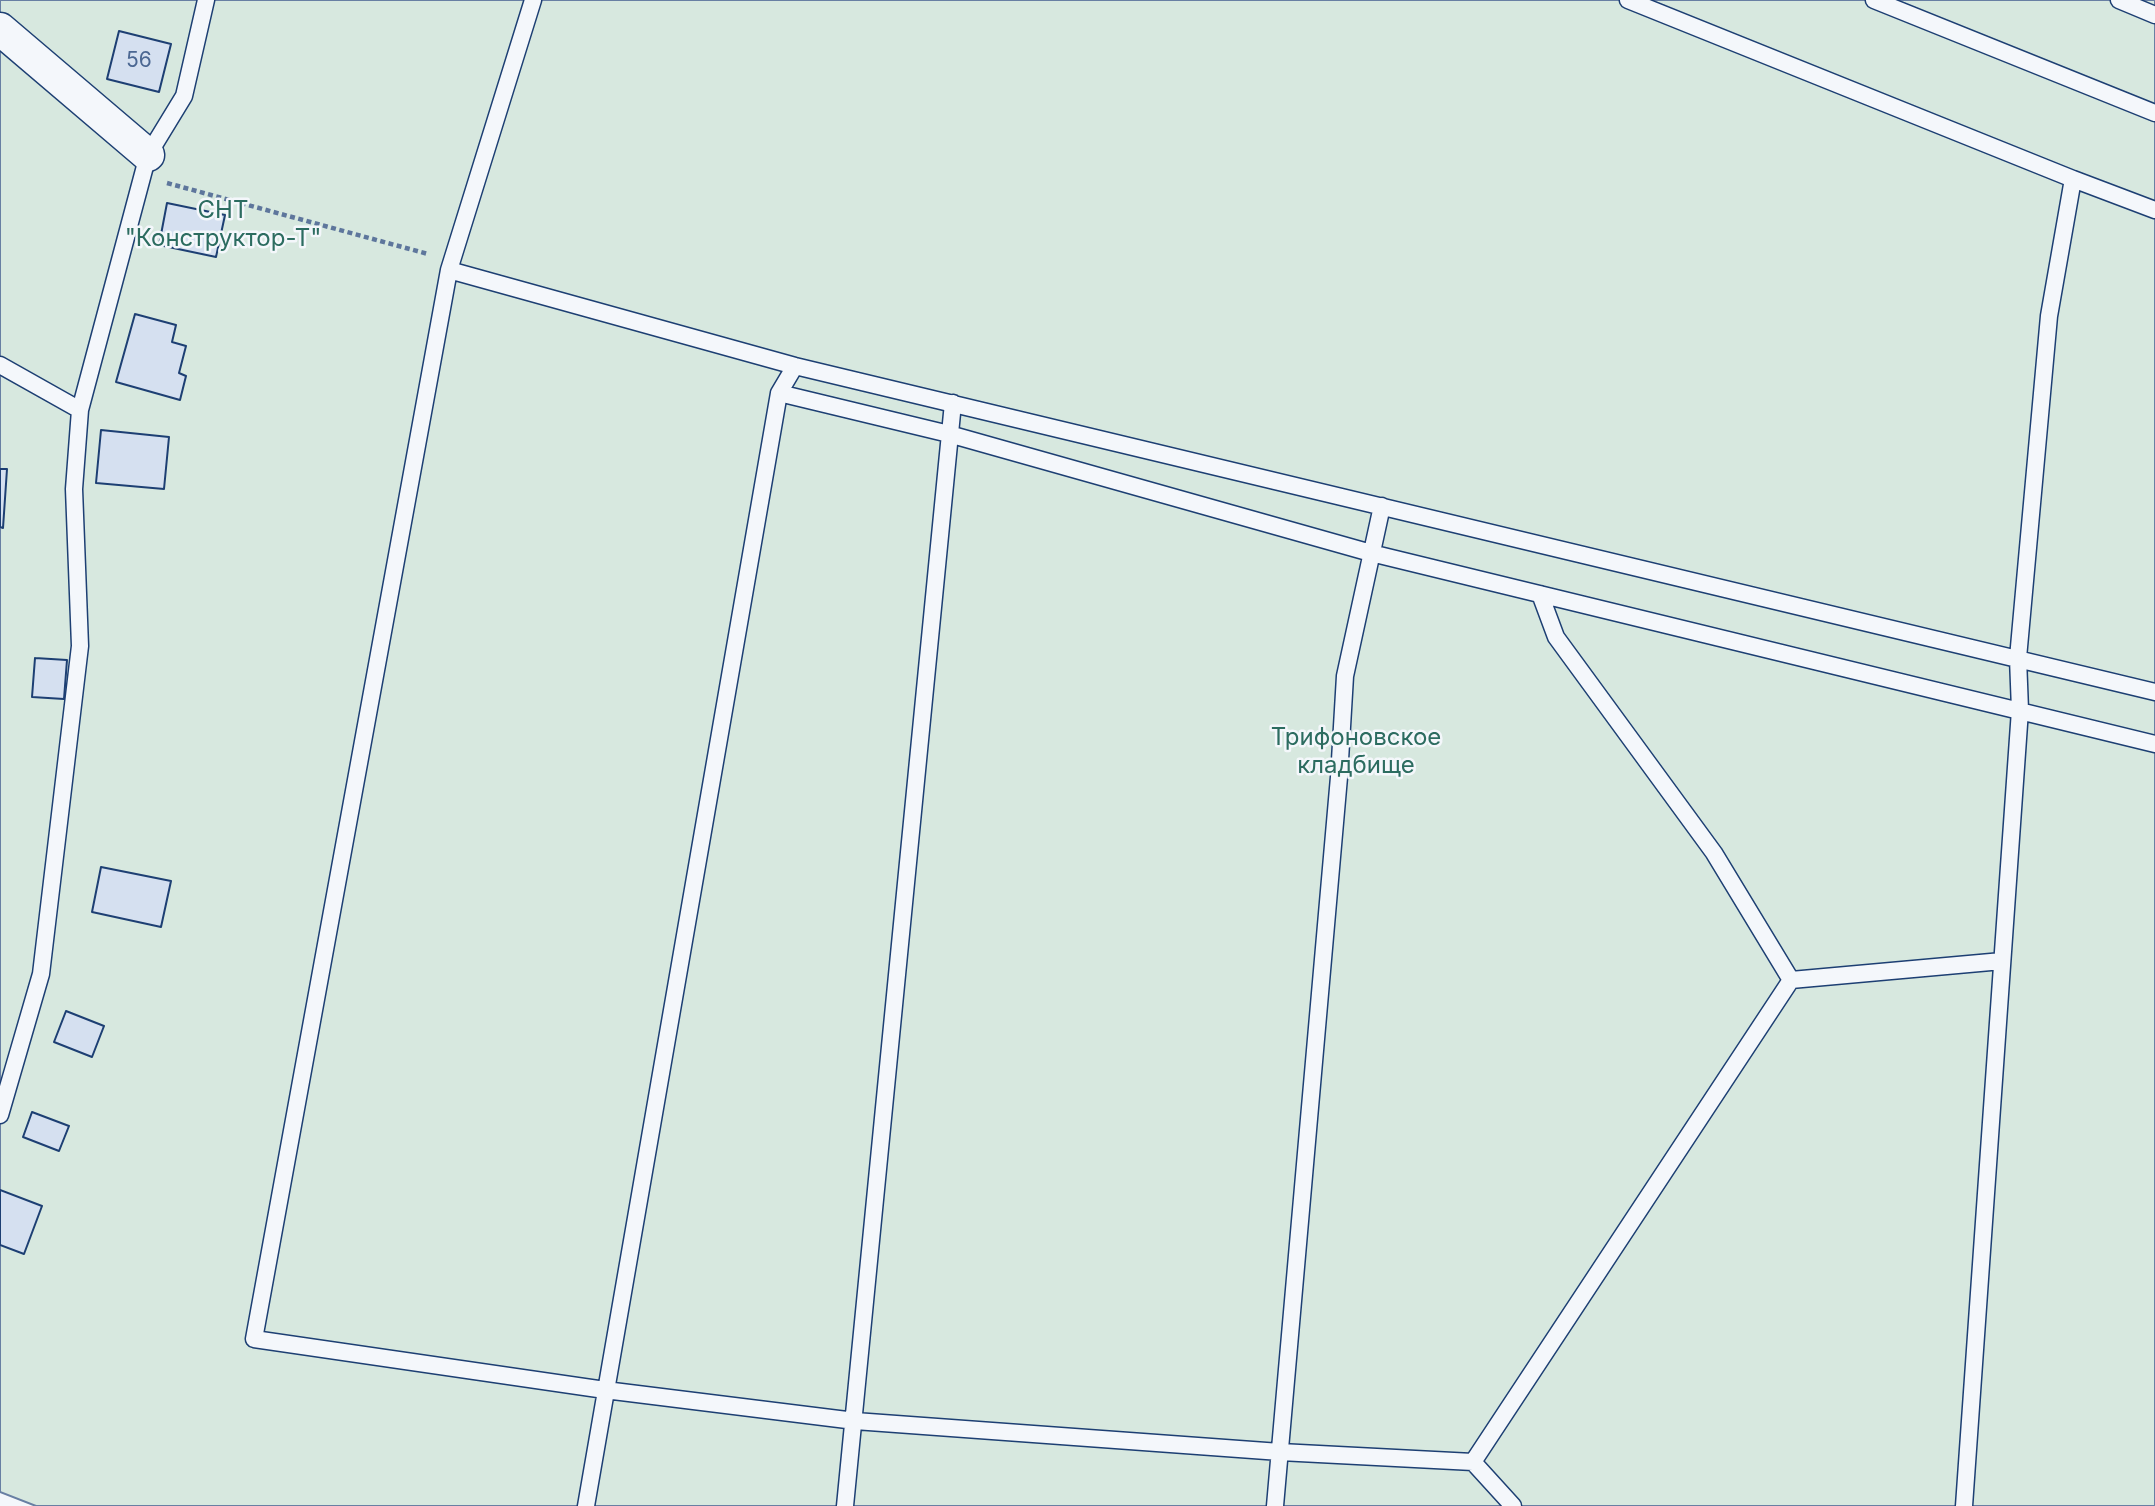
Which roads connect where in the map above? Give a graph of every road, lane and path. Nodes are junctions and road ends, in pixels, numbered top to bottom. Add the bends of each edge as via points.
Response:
1 (206, 0) edge
2 (533, 0) edge
3 (1628, 0) edge
4 (1874, 0) edge
5 (2119, 0) edge
6 (2155, 15) edge
7 (0, 29) edge
8 (2155, 113) edge
9 (145, 166) junction
10 (2073, 179) junction
11 (2155, 211) edge
12 (450, 265) junction
13 (0, 365) edge
14 (794, 366) junction
15 (779, 393) junction
16 (953, 403) junction
17 (80, 411) junction
18 (949, 434) junction
19 (1382, 506) junction
20 (1371, 553) junction
21 (1540, 594) junction
22 (2018, 658) junction
23 (2155, 692) edge
24 (2020, 710) junction
25 (2155, 744) edge
26 (2002, 961) junction
27 (1791, 980) junction
28 (0, 1115) edge
29 (605, 1390) junction
30 (855, 1421) junction
31 (1280, 1452) junction
32 (1473, 1462) junction
33 (586, 1506) edge
34 (845, 1506) edge
35 (1275, 1506) edge
36 (1513, 1506) edge
37 (1964, 1506) edge

1 - 9 lane via 184,96
2 - 12 lane
3 - 10 lane
4 - 8 lane
5 - 6 lane
7 - 9 street
9 - 12 path
9 - 17 lane
10 - 11 lane
10 - 22 lane via 2049,316
12 - 14 lane
12 - 29 lane via 254,1339
13 - 17 lane
14 - 15 lane
14 - 16 lane
15 - 18 lane
15 - 29 lane
16 - 18 lane
16 - 19 lane
17 - 28 lane via 74,489 80,646 41,974
18 - 20 lane
18 - 30 lane
19 - 20 lane
19 - 22 lane
20 - 21 lane
20 - 31 lane via 1345,676
21 - 24 lane
21 - 27 lane via 1556,638 1714,853
22 - 23 lane
22 - 24 lane
24 - 25 lane
24 - 26 lane
26 - 27 lane
26 - 37 lane
27 - 32 lane
29 - 30 lane
29 - 33 lane
30 - 31 lane
30 - 34 lane
31 - 32 lane
31 - 35 lane
32 - 36 lane

